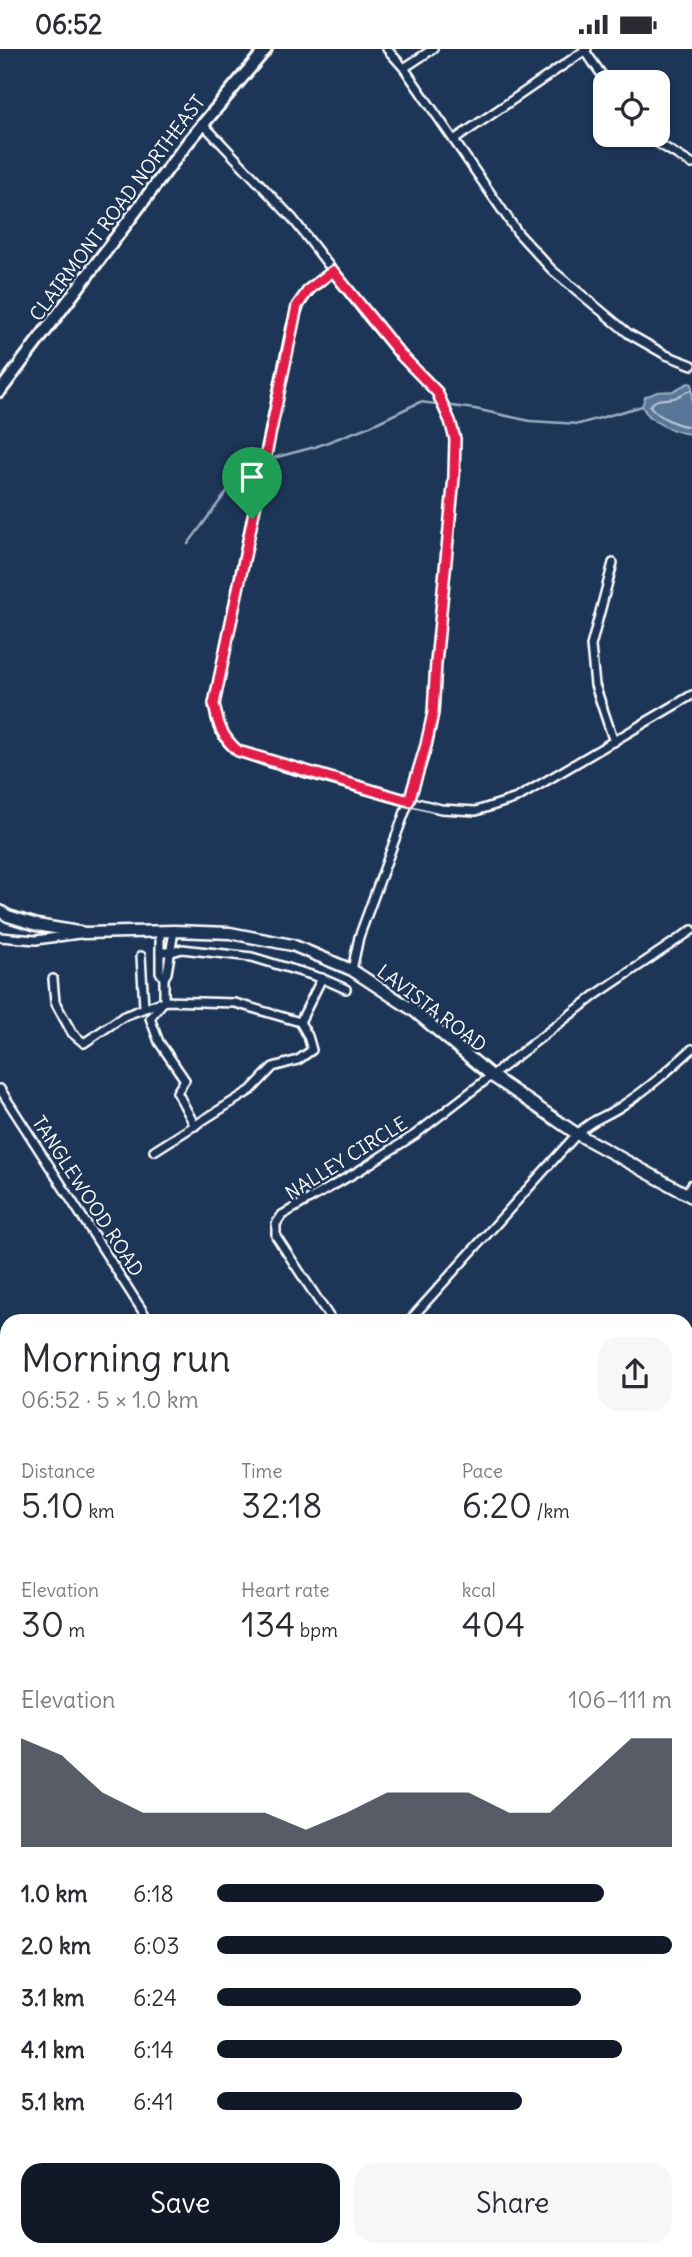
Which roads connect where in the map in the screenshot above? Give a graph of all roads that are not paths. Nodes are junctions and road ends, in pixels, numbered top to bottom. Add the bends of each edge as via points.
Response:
1 (266, 49) edge
2 (387, 49) edge
3 (433, 49) edge
4 (586, 50) edge
5 (404, 68) junction
6 (599, 70) edge
7 (203, 124) junction
8 (454, 140) junction
9 (664, 147) edge
10 (692, 164) edge
11 (333, 271) junction
12 (692, 365) edge
13 (0, 391) edge
14 (613, 563) dead end
15 (692, 695) edge
16 (614, 742) junction
17 (409, 801) junction
18 (0, 911) edge
19 (692, 930) edge
20 (160, 931) junction
21 (174, 931) junction
22 (84, 933) junction
23 (0, 937) edge
24 (160, 952) junction
25 (172, 952) junction
26 (141, 956) dead end
27 (352, 970) junction
28 (164, 978) junction
29 (322, 978) junction
30 (53, 979) dead end
31 (346, 989) dead end
32 (164, 1001) junction
33 (144, 1007) junction
34 (300, 1022) junction
35 (692, 1049) edge
36 (492, 1076) junction
37 (0, 1089) edge
38 (195, 1126) junction
39 (576, 1134) junction
40 (154, 1151) dead end
41 (692, 1184) edge
42 (689, 1195) edge
43 (145, 1314) edge
44 (327, 1314) edge
45 (415, 1314) edge

1 - 7 main road, CLAIRMONT ROAD NORTHEAST
2 - 5 street
3 - 5 street
4 - 6 street
4 - 8 street
5 - 8 street
7 - 11 street via 293,219
7 - 13 main road, CLAIRMONT ROAD NORTHEAST
8 - 12 street via 518,233 552,270 629,334
9 - 10 street
11 - 17 street via 437,392 455,439 433,713
11 - 17 street via 309,289 297,306 214,704 218,727 238,751
14 - 16 street via 591,646 595,685
15 - 16 street
16 - 17 street via 517,798 475,811
17 - 27 street via 359,936
18 - 22 main road, LAVISTA ROAD via 37,925
19 - 36 street, NALLEY CIRCLE via 597,994
20 - 21 main road, LAVISTA ROAD
20 - 22 main road, LAVISTA ROAD
20 - 24 street
21 - 25 street
21 - 27 main road, LAVISTA ROAD via 230,933 292,945
22 - 23 street via 36,940
24 - 25 street
24 - 28 street
25 - 28 street
25 - 29 street via 182,949 252,957
26 - 33 street
27 - 36 main road, LAVISTA ROAD via 413,1010
28 - 32 street
29 - 31 street
29 - 34 street
30 - 33 street via 55,1002 72,1033 84,1043
32 - 33 street
32 - 34 street via 235,1003
32 - 38 street via 150,1018 159,1042 185,1080 177,1092
34 - 38 street via 312,1050 298,1060 273,1067 251,1090
35 - 39 street via 638,1095
36 - 39 main road, LAVISTA ROAD
36 - 44 street, NALLEY CIRCLE via 416,1134 282,1215 276,1235
37 - 43 street, TANGLEWOOD ROAD
38 - 40 street
39 - 42 main road, LAVISTA ROAD
39 - 45 street
41 - 42 street

